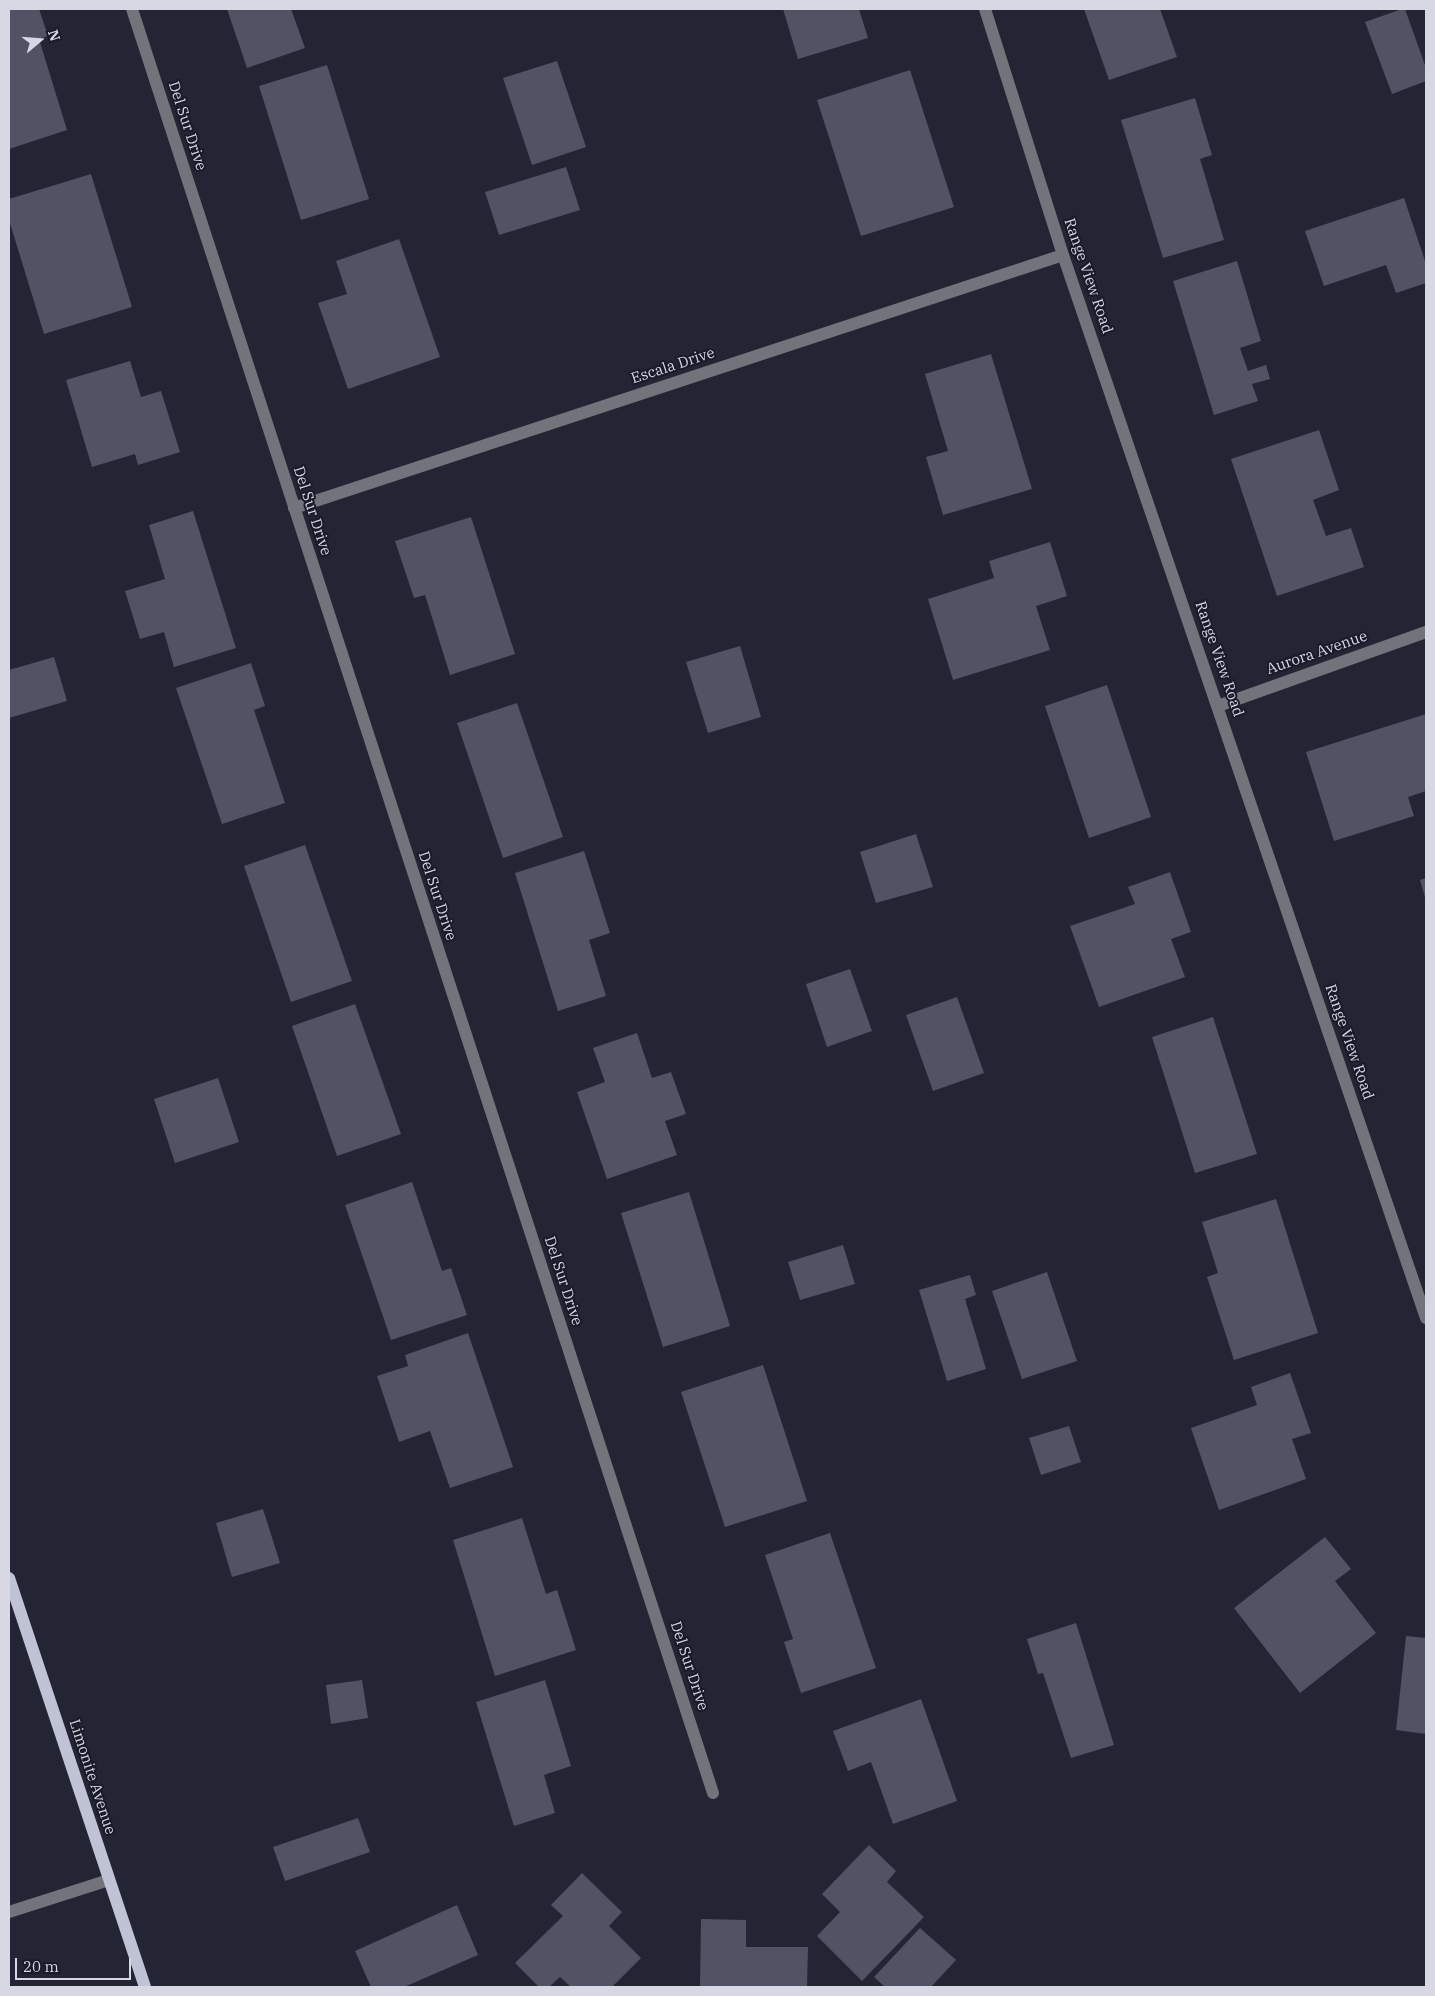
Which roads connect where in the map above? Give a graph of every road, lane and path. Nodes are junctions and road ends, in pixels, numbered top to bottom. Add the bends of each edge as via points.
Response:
1 (132, 9) edge
2 (985, 9) edge
3 (1063, 254) junction
4 (294, 508) junction
5 (1426, 632) edge
6 (1218, 706) junction
7 (1426, 1318) edge
8 (9, 1578) edge
9 (713, 1793) dead end
10 (109, 1880) junction
11 (9, 1912) edge
12 (145, 1987) edge

1 - 4 street, Del Sur Drive
2 - 3 street, Range View Road
3 - 4 street, Escala Drive
3 - 6 street, Range View Road
4 - 9 street, Del Sur Drive
5 - 6 street, Aurora Avenue
6 - 7 street, Range View Road
8 - 10 main road, Limonite Avenue
10 - 11 street
10 - 12 main road, Limonite Avenue

